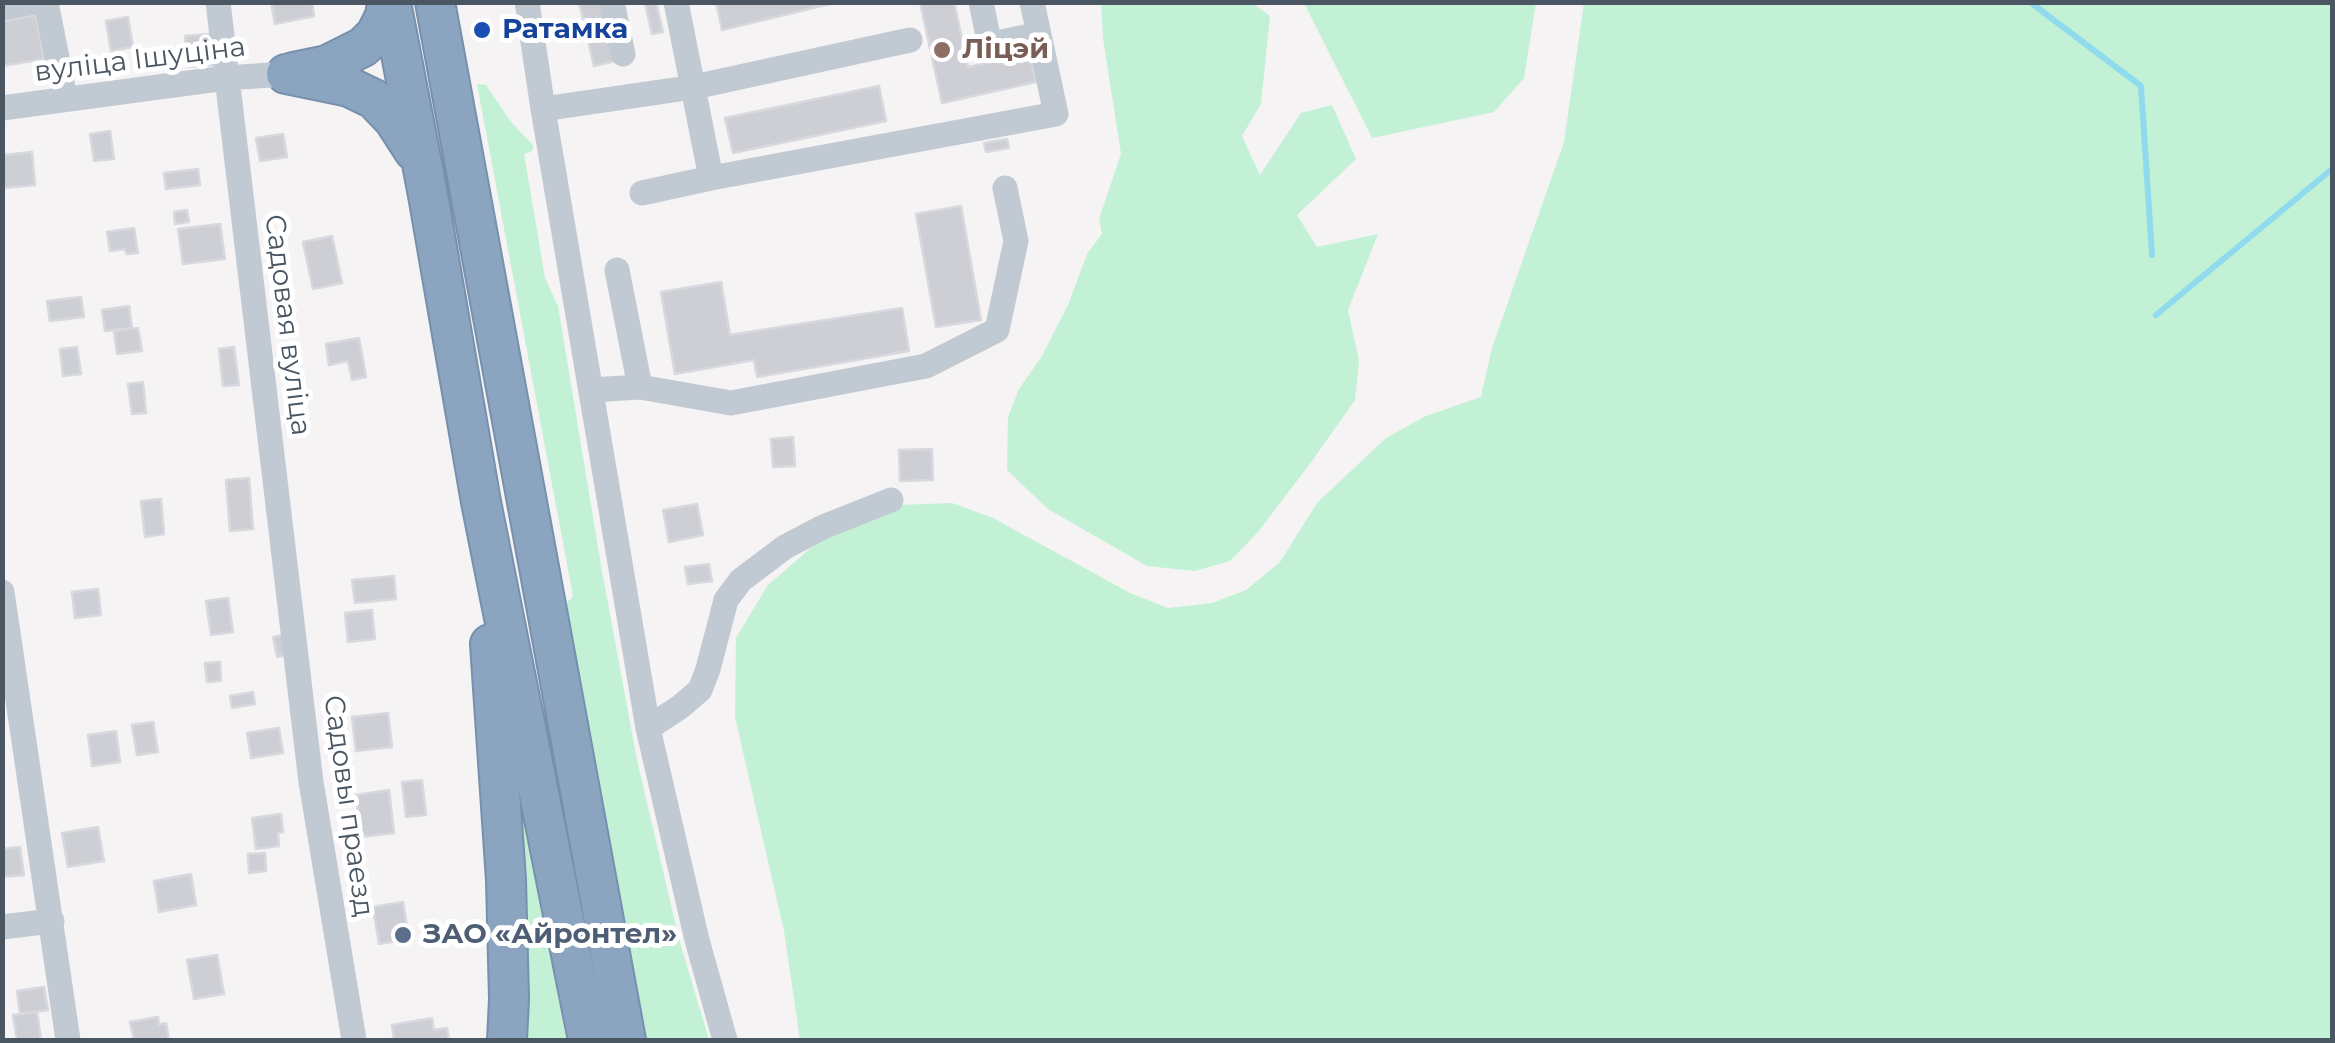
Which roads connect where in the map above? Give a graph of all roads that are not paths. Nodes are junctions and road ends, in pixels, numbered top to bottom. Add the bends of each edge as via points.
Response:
1 (34, 2) edge
2 (46, 2) edge
3 (218, 2) edge
4 (389, 2) edge
5 (435, 2) edge
6 (527, 2) edge
7 (612, 2) edge
8 (676, 2) edge
9 (981, 2) edge
10 (1032, 2) edge
11 (2, 8) edge
12 (1039, 34) junction
13 (910, 40) dead end
14 (623, 54) dead end
15 (286, 74) junction
16 (226, 78) junction
17 (694, 87) junction
18 (65, 98) junction
19 (2, 108) edge
20 (542, 109) junction
21 (711, 178) junction
22 (425, 179) junction
23 (1005, 188) dead end
24 (642, 194) dead end
25 (616, 270) dead end
26 (640, 387) junction
27 (591, 390) junction
28 (891, 500) dead end
29 (481, 502) junction
30 (289, 579) joint
31 (2, 592) edge
32 (648, 728) junction
33 (52, 921) junction
34 (2, 927) edge
35 (68, 1040) edge
36 (354, 1040) edge
37 (507, 1040) edge
38 (588, 1040) edge
39 (626, 1040) edge
40 (726, 1040) edge

1 - 11 street
2 - 18 street
3 - 16 street, Садовая вуліца
4 - 15 highway via 363,47 328,65
4 - 22 highway
5 - 39 highway
6 - 20 street
7 - 14 street
8 - 17 street
9 - 12 street via 992,44
10 - 12 street
12 - 21 street via 1056,114
13 - 17 street
15 - 16 street, вуліца Ішуціна
15 - 22 highway via 350,87 374,100 412,146
16 - 18 street, вуліца Ішуціна
16 - 30 street, Садовая вуліца
17 - 20 street
17 - 21 street
18 - 19 street, вуліца Ішуціна
20 - 27 street
21 - 24 street
22 - 29 highway
23 - 26 street via 1016,242 997,330 926,366 731,403
25 - 26 street
26 - 27 street
27 - 32 street
28 - 32 street via 824,527 741,580 726,600 700,690
29 - 37 highway via 506,880
29 - 38 highway
30 - 36 street, Садовы праезд via 311,782
31 - 33 street
32 - 40 street
33 - 34 street
33 - 35 street

